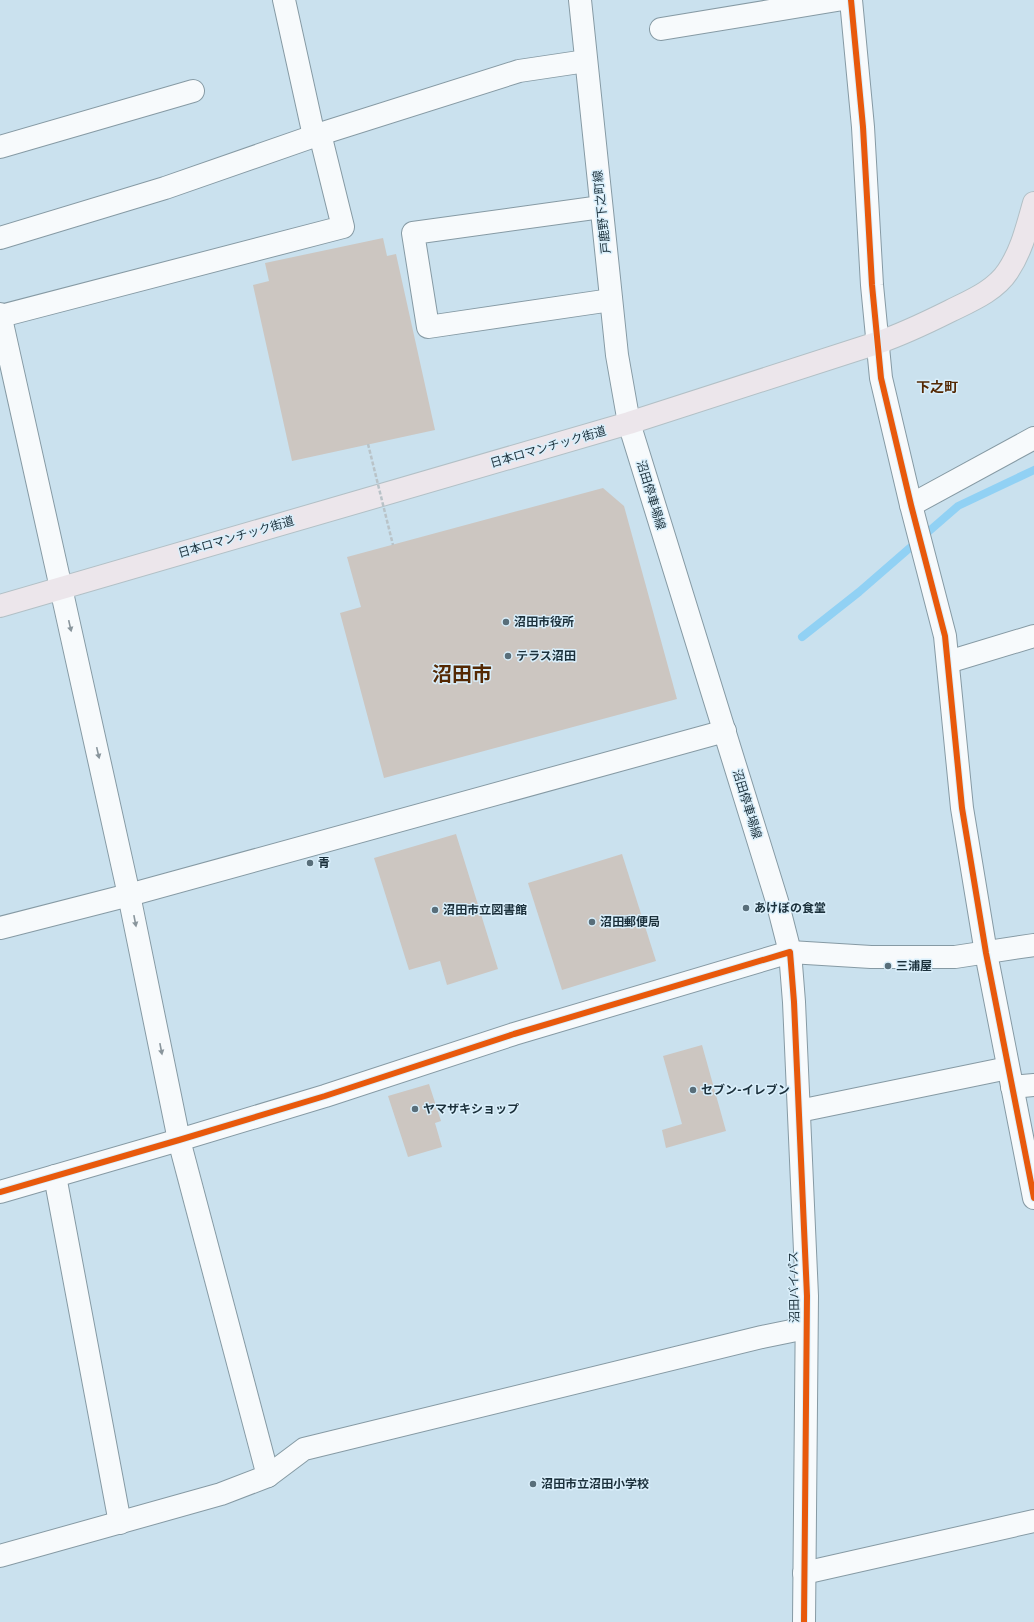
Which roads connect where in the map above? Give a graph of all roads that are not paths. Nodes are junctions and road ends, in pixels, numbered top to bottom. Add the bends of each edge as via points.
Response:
1 (284, 0) edge
2 (580, 0) edge
3 (837, 0) edge
4 (851, 0) edge
5 (662, 29) dead end
6 (586, 61) junction
7 (193, 91) dead end
8 (317, 135) junction
9 (0, 147) edge
10 (1034, 203) edge
11 (601, 207) junction
12 (0, 238) edge
13 (611, 300) junction
14 (0, 315) edge
15 (877, 343) junction
16 (629, 423) junction
17 (1034, 438) edge
18 (910, 505) junction
19 (61, 588) junction
20 (0, 606) edge
21 (1034, 636) edge
22 (948, 662) junction
23 (725, 732) junction
24 (129, 894) junction
25 (0, 928) edge
26 (1034, 945) edge
27 (790, 952) junction
28 (986, 953) junction
29 (1010, 1078) junction
30 (1034, 1085) edge
31 (799, 1111) junction
32 (179, 1140) junction
33 (55, 1176) junction
34 (0, 1192) edge
35 (1034, 1198) edge
36 (806, 1328) junction
37 (268, 1476) junction
38 (1034, 1521) edge
39 (120, 1523) junction
40 (0, 1556) edge
41 (804, 1573) junction
42 (804, 1622) edge

1 - 8 street
2 - 6 street, 戸鹿野下之町線
3 - 5 street
4 - 15 street via 863,127
6 - 8 street via 519,72
6 - 11 street, 戸鹿野下之町線
7 - 9 street
8 - 12 street via 165,188
8 - 14 street via 343,227
10 - 15 highway, 日本ロマンチック街道 via 1017,256 1007,273 995,285 978,297 909,331
11 - 13 street, 戸鹿野下之町線
11 - 13 street via 413,233 428,327
13 - 16 street, 戸鹿野下之町線 via 617,355
14 - 19 street
15 - 16 highway, 日本ロマンチック街道
15 - 18 street via 880,378
16 - 19 highway, 日本ロマンチック街道
16 - 23 street, 沼田停車場線
17 - 18 street
18 - 22 street via 945,636
19 - 20 highway, 日本ロマンチック街道
19 -> 24 street
21 - 22 street
22 - 28 street via 962,808
23 - 24 street
23 - 27 street, 沼田停車場線
24 - 25 street
24 -> 32 street
26 - 28 street
27 - 28 street via 871,957 955,957
27 - 31 street, 沼田バイパス
27 - 32 street via 514,1034 325,1096
28 - 29 street
29 - 30 street
29 - 31 street
29 - 35 street
31 - 36 street, 沼田バイパス via 807,1296
32 - 33 street
32 - 37 street
33 - 34 street
33 - 39 street
36 - 37 street via 304,1449
36 - 41 street, 沼田バイパス
37 - 39 street via 221,1494
38 - 41 street
39 - 40 street
41 - 42 street, 沼田バイパス

